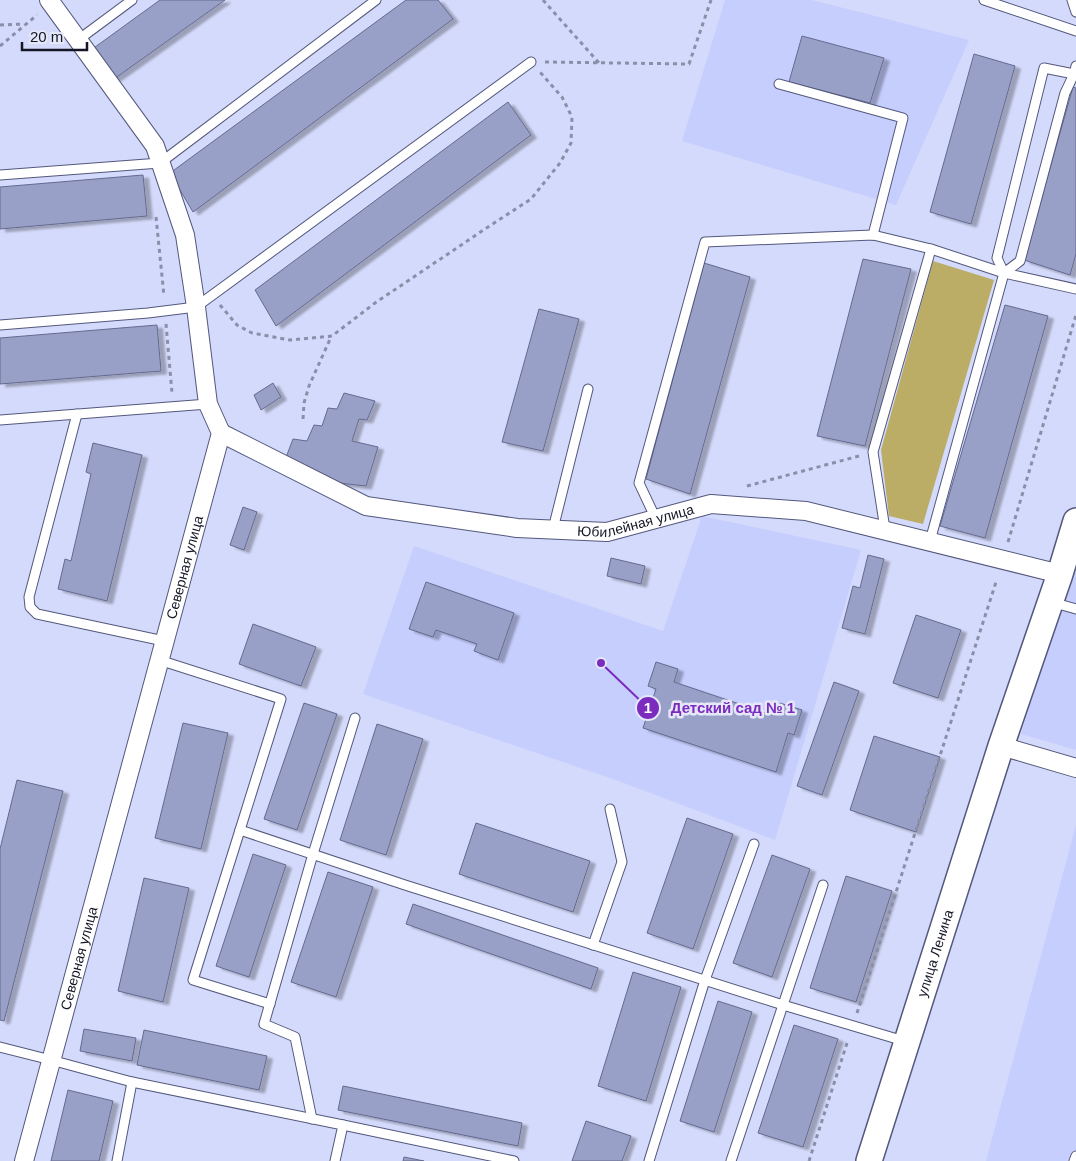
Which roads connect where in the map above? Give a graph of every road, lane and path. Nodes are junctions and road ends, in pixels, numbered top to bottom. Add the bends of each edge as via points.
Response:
1 (132, 0) edge
2 (376, 0) edge
3 (543, 0) edge
4 (711, 0) edge
5 (984, 0) edge
6 (1072, 0) edge
7 (50, 2) edge
8 (1076, 12) edge
9 (0, 24) edge
10 (26, 24) junction
11 (1076, 31) edge
12 (78, 40) junction
13 (0, 46) edge
14 (531, 62) junction
15 (599, 63) junction
16 (1075, 70) edge
17 (779, 84) dead end
18 (160, 163) junction
19 (0, 175) edge
20 (156, 216) dead end
21 (873, 235) junction
22 (931, 249) junction
23 (1004, 273) junction
24 (1076, 289) edge
25 (212, 296) junction
26 (196, 307) junction
27 (165, 311) junction
28 (1076, 315) edge
29 (0, 325) edge
30 (332, 336) junction
31 (588, 388) dead end
32 (208, 404) junction
33 (173, 407) junction
34 (77, 414) junction
35 (302, 419) dead end
36 (0, 420) edge
37 (221, 433) junction
38 (872, 452) junction
39 (738, 488) dead end
40 (656, 518) junction
41 (1076, 521) edge
42 (553, 529) junction
43 (884, 529) junction
44 (930, 542) junction
45 (1003, 560) junction
46 (1060, 574) junction
47 (1051, 602) junction
48 (1076, 609) edge
49 (164, 642) junction
50 (159, 660) junction
51 (355, 718) dead end
52 (1001, 746) junction
53 (1076, 768) edge
54 (610, 808) dead end
55 (240, 830) junction
56 (754, 844) dead end
57 (313, 854) junction
58 (823, 885) dead end
59 (593, 944) junction
60 (705, 980) junction
61 (270, 1004) junction
62 (783, 1005) junction
63 (853, 1026) junction
64 (907, 1042) junction
65 (0, 1047) edge
66 (51, 1060) junction
67 (132, 1082) junction
68 (312, 1119) junction
69 (343, 1126) junction
70 (1076, 1156) edge
71 (872, 1160) edge
72 (24, 1161) edge
73 (117, 1161) edge
74 (335, 1161) edge
75 (514, 1161) edge
76 (649, 1161) edge
77 (731, 1161) edge
78 (808, 1161) edge
79 (1074, 1161) edge

1 - 12 lane
2 - 18 lane
3 - 15 path
4 - 15 path via 689,64
5 - 11 lane
6 - 8 lane
7 - 10 path
7 - 12 street
9 - 10 path
10 - 13 path
12 - 18 street via 154,146
14 - 15 path
14 - 25 lane
14 - 30 path via 562,97 572,117 571,143 560,163 531,199 383,297
16 - 23 lane via 1020,261
16 - 23 lane via 1044,68 997,258
17 - 21 lane via 902,118
18 - 19 lane
18 - 26 street via 185,235
20 - 27 path
21 - 22 lane
21 - 40 lane via 705,242 639,483
22 - 23 lane
22 - 38 lane
23 - 24 lane
23 - 44 lane
25 - 26 lane
25 - 30 path via 237,325 252,333 290,340
26 - 27 lane
26 - 32 street
27 - 29 lane
27 - 33 path
28 - 45 path
30 - 35 path via 309,386
31 - 42 lane
32 - 33 lane
32 - 37 street
33 - 34 lane
34 - 36 lane
34 - 49 lane via 29,597 30,607 37,614
37 - 42 street, Юбилейная улица via 366,506 517,528
37 - 49 street, Северная улица
38 - 39 path
38 - 43 lane
40 - 42 street, Юбилейная улица via 607,532
40 - 43 street, Юбилейная улица via 711,504 806,510
41 - 46 main road, улица Ленина
43 - 44 street, Юбилейная улица
44 - 45 street, Юбилейная улица
45 - 46 street, Юбилейная улица
45 - 63 path
46 - 47 main road, улица Ленина
47 - 48 lane
47 - 52 main road, улица Ленина
49 - 50 street, Северная улица
50 - 55 lane via 281,700
50 - 66 street, Северная улица
51 - 57 lane
52 - 53 street
52 - 64 main road, улица Ленина
54 - 59 lane via 622,862
55 - 57 lane
55 - 61 lane via 193,980
56 - 60 lane
57 - 59 lane
57 - 61 lane
58 - 62 lane
59 - 60 lane
60 - 62 lane
60 - 76 lane
61 - 68 lane via 264,1024 295,1037
62 - 63 lane
62 - 77 lane
63 - 64 lane
63 - 78 path
64 - 71 main road, улица Ленина
65 - 66 lane
66 - 67 lane
66 - 72 street, Северная улица
67 - 68 lane
67 - 73 lane
68 - 69 lane
69 - 74 lane
69 - 75 lane
70 - 79 lane

